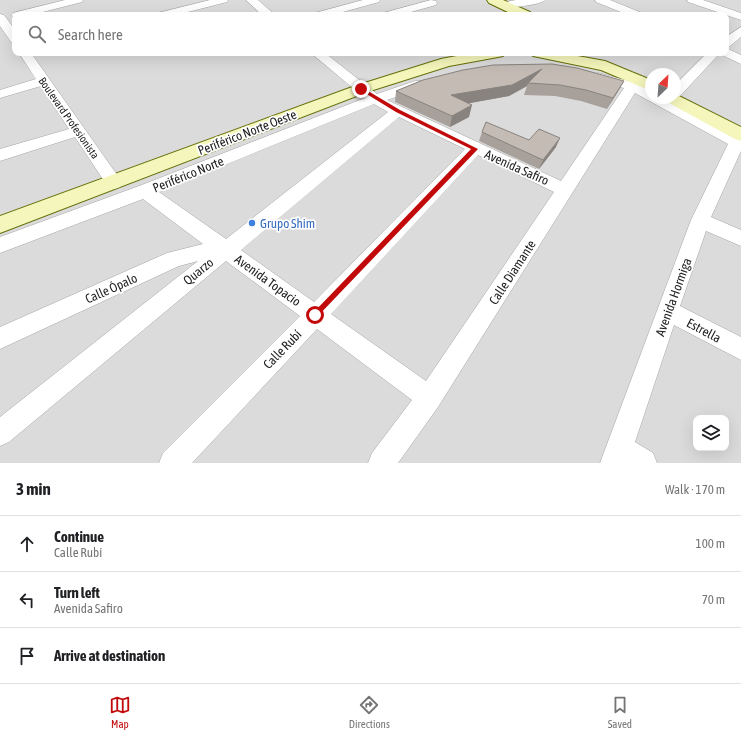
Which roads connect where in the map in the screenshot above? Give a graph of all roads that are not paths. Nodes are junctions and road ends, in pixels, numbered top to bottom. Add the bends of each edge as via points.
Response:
1 (78, 0) edge
2 (176, 0) edge
3 (223, 0) edge
4 (251, 0) edge
5 (375, 0) edge
6 (540, 0) edge
7 (600, 0) edge
8 (692, 0) edge
9 (499, 2) edge
10 (432, 3) dead end
11 (188, 9) junction
12 (28, 12) edge
13 (175, 12) edge
14 (265, 12) edge
15 (330, 12) edge
16 (398, 12) edge
17 (519, 12) edge
18 (628, 12) edge
19 (729, 12) edge
20 (729, 12) edge
21 (12, 16) edge
22 (741, 16) edge
23 (1, 18) edge
24 (741, 31) edge
25 (729, 41) edge
26 (12, 42) edge
27 (729, 54) edge
28 (27, 56) edge
29 (321, 56) edge
30 (599, 56) edge
31 (711, 56) edge
32 (501, 59) edge
33 (539, 60) edge
34 (741, 60) edge
35 (44, 81) junction
36 (640, 84) edge
37 (681, 87) edge
38 (0, 94) edge
39 (368, 94) junction
40 (681, 103) edge
41 (668, 104) edge
42 (398, 111) junction
43 (78, 131) junction
44 (740, 136) edge
45 (475, 149) junction
46 (0, 155) edge
47 (114, 183) junction
48 (566, 190) junction
49 (145, 191) junction
50 (700, 220) junction
51 (0, 225) edge
52 (741, 238) edge
53 (0, 245) edge
54 (226, 249) junction
55 (668, 310) junction
56 (315, 315) junction
57 (0, 338) edge
58 (741, 349) edge
59 (429, 398) junction
60 (0, 433) edge
61 (617, 455) edge
62 (173, 463) edge
63 (382, 463) edge
64 (643, 463) edge

1 - 12 street
2 - 11 street
3 - 11 street
4 - 14 street
5 - 15 street
6 - 9 street
7 - 18 street
8 - 19 street
9 - 17 main road
10 - 16 street
11 - 13 street
20 - 22 street
21 - 23 street
23 - 26 street
24 - 25 street
27 - 34 street
28 - 35 street, Boulevard Profesionista
29 - 39 street, Avenida Safiro
30 - 36 main road
31 - 37 street
32 - 39 main road, Periférico Norte Oeste via 446,62
33 - 36 main road via 604,66
35 - 38 street
35 - 43 street, Boulevard Profesionista
36 - 48 street, Calle Diamante
39 - 42 street, Avenida Safiro
39 - 47 main road, Periférico Norte Oeste
39 - 49 street, Periférico Norte
40 - 44 main road
41 - 44 street
42 - 45 street, Avenida Safiro
42 - 54 street, Quarzo
43 - 46 street
43 - 47 street, Boulevard Profesionista
44 - 50 street, Avenida Hormiga
45 - 48 street, Avenida Safiro
45 - 56 street, Calle Rubí
47 - 51 main road, Periférico Norte Oeste
48 - 59 street, Calle Diamante
49 - 53 street, Periférico Norte
49 - 54 street, Avenida Topacio
50 - 52 street
50 - 55 street, Avenida Hormiga
54 - 56 street, Avenida Topacio
54 - 57 street, Calle Ópalo via 174,259
54 - 60 street, Quarzo
55 - 58 street, Estrella
55 - 61 street, Avenida Hormiga
56 - 59 street, Avenida Topacio
56 - 62 street, Calle Rubí
59 - 63 street, Calle Diamante
61 - 64 street

